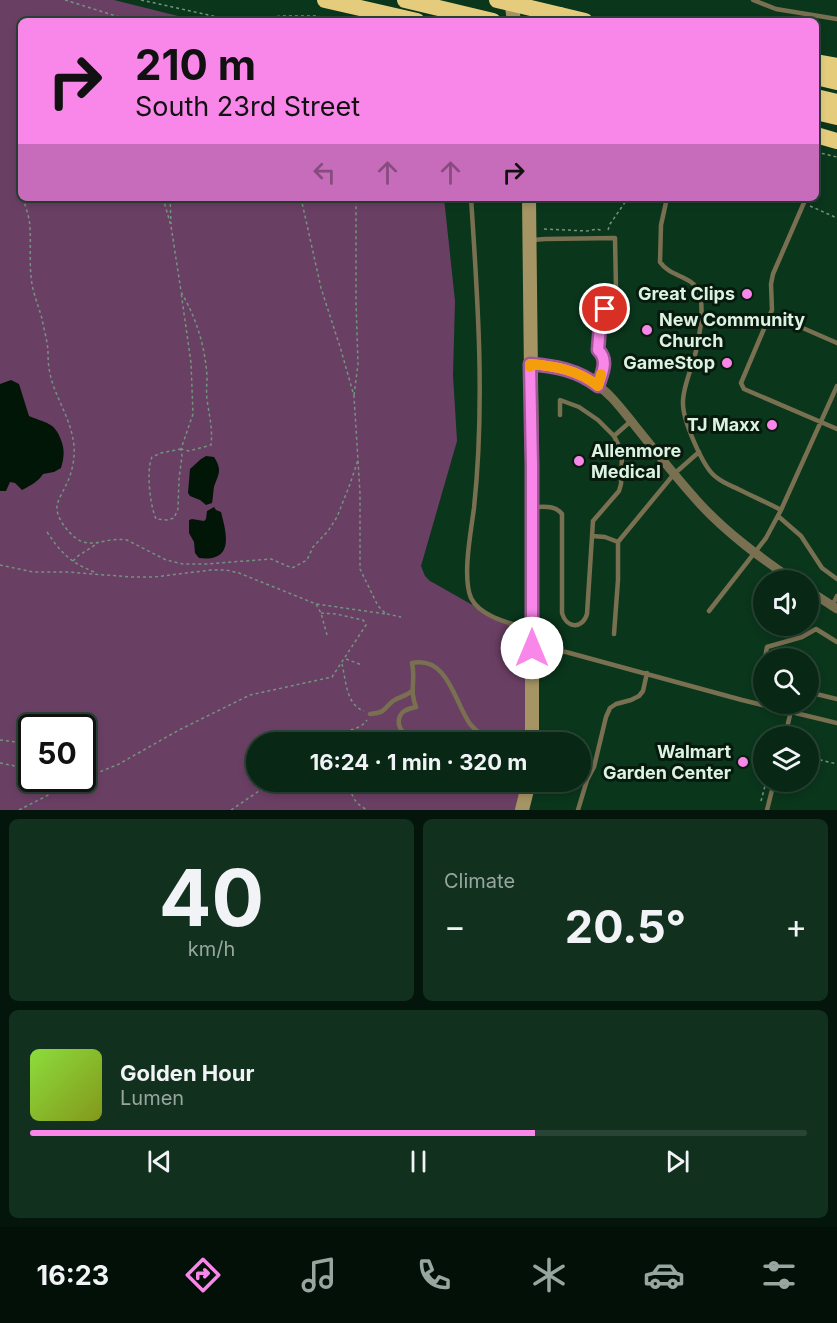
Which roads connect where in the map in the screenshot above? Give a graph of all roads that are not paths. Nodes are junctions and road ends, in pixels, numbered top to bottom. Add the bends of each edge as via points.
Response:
1 (325, 0) edge
2 (405, 0) edge
3 (497, 0) edge
4 (511, 0) edge
5 (753, 0) edge
6 (404, 18) edge
7 (481, 18) edge
8 (514, 18) edge
9 (572, 18) edge
10 (837, 19) edge
11 (819, 63) edge
12 (837, 66) edge
13 (819, 78) edge
14 (837, 82) edge
15 (819, 98) edge
16 (837, 102) edge
17 (819, 113) edge
18 (837, 117) edge
19 (819, 136) edge
20 (837, 141) edge
21 (471, 201) edge
22 (529, 201) edge
23 (666, 201) edge
24 (805, 201) edge
25 (529, 240) junction
26 (770, 315) junction
27 (837, 344) edge
28 (530, 364) junction
29 (598, 386) junction
30 (837, 386) edge
31 (560, 416) dead end
32 (631, 421) junction
33 (821, 422) junction
34 (837, 429) edge
35 (614, 436) junction
36 (699, 452) junction
37 (674, 474) junction
38 (532, 507) junction
39 (782, 510) junction
40 (778, 516) junction
41 (592, 536) junction
42 (618, 542) junction
43 (755, 552) junction
44 (780, 570) edge
45 (837, 579) edge
46 (837, 596) edge
47 (819, 598) edge
48 (834, 608) edge
49 (709, 611) dead end
50 (533, 630) junction
51 (614, 634) dead end
52 (837, 642) edge
53 (532, 648) junction
54 (767, 648) edge
55 (647, 673) junction
56 (412, 691) junction
57 (819, 695) edge
58 (837, 699) edge
59 (753, 702) edge
60 (370, 713) road end
61 (802, 714) edge
62 (837, 723) edge
63 (403, 732) edge
64 (479, 732) edge
65 (532, 732) edge
66 (526, 792) edge
67 (772, 792) edge
68 (522, 810) edge
69 (578, 810) edge
70 (767, 810) edge

1 - 6 highway
2 - 7 highway
3 - 9 highway, bridge
4 - 8 main road
5 - 10 lane via 776,9
11 - 12 highway
13 - 14 highway
15 - 16 highway
17 - 18 highway
19 - 20 highway
21 - 50 lane via 479,455 469,547 469,590 474,604 483,611
22 - 25 main road
23 - 36 lane via 660,262 699,291 700,325 682,402
24 - 26 lane via 773,274
25 - 28 main road
25 - 29 lane via 615,238 615,289 600,325 598,350 604,360
26 - 27 lane
26 - 33 lane via 741,383 744,389
28 - 29 street via 562,368
28 - 38 main road
29 - 32 street
30 - 33 lane
31 - 35 lane via 560,400 585,411
32 - 35 lane
32 - 37 street
33 - 34 lane
33 - 39 lane
35 - 41 lane via 622,454 620,487 593,521
36 - 37 lane
36 - 39 lane via 715,477
37 - 42 lane
37 - 43 street via 709,513
38 - 41 lane via 553,508 562,514 562,613 565,621 572,624 580,624 586,617
38 - 50 main road
39 - 40 lane
40 - 43 lane
40 - 45 lane via 801,537 822,568
41 - 42 lane
42 - 51 lane
43 - 44 street
43 - 49 lane
46 - 48 lane
47 - 48 street
50 - 53 main road
52 - 54 lane via 816,629
53 - 55 lane via 566,652
53 - 65 main road
55 - 59 lane
55 - 69 lane via 639,696 610,708
56 - 60 lane via 384,711
56 - 63 lane via 417,707 402,713 399,721
56 - 64 lane via 412,663 435,666
57 - 58 lane
61 - 62 lane
66 - 68 main road
67 - 70 lane

